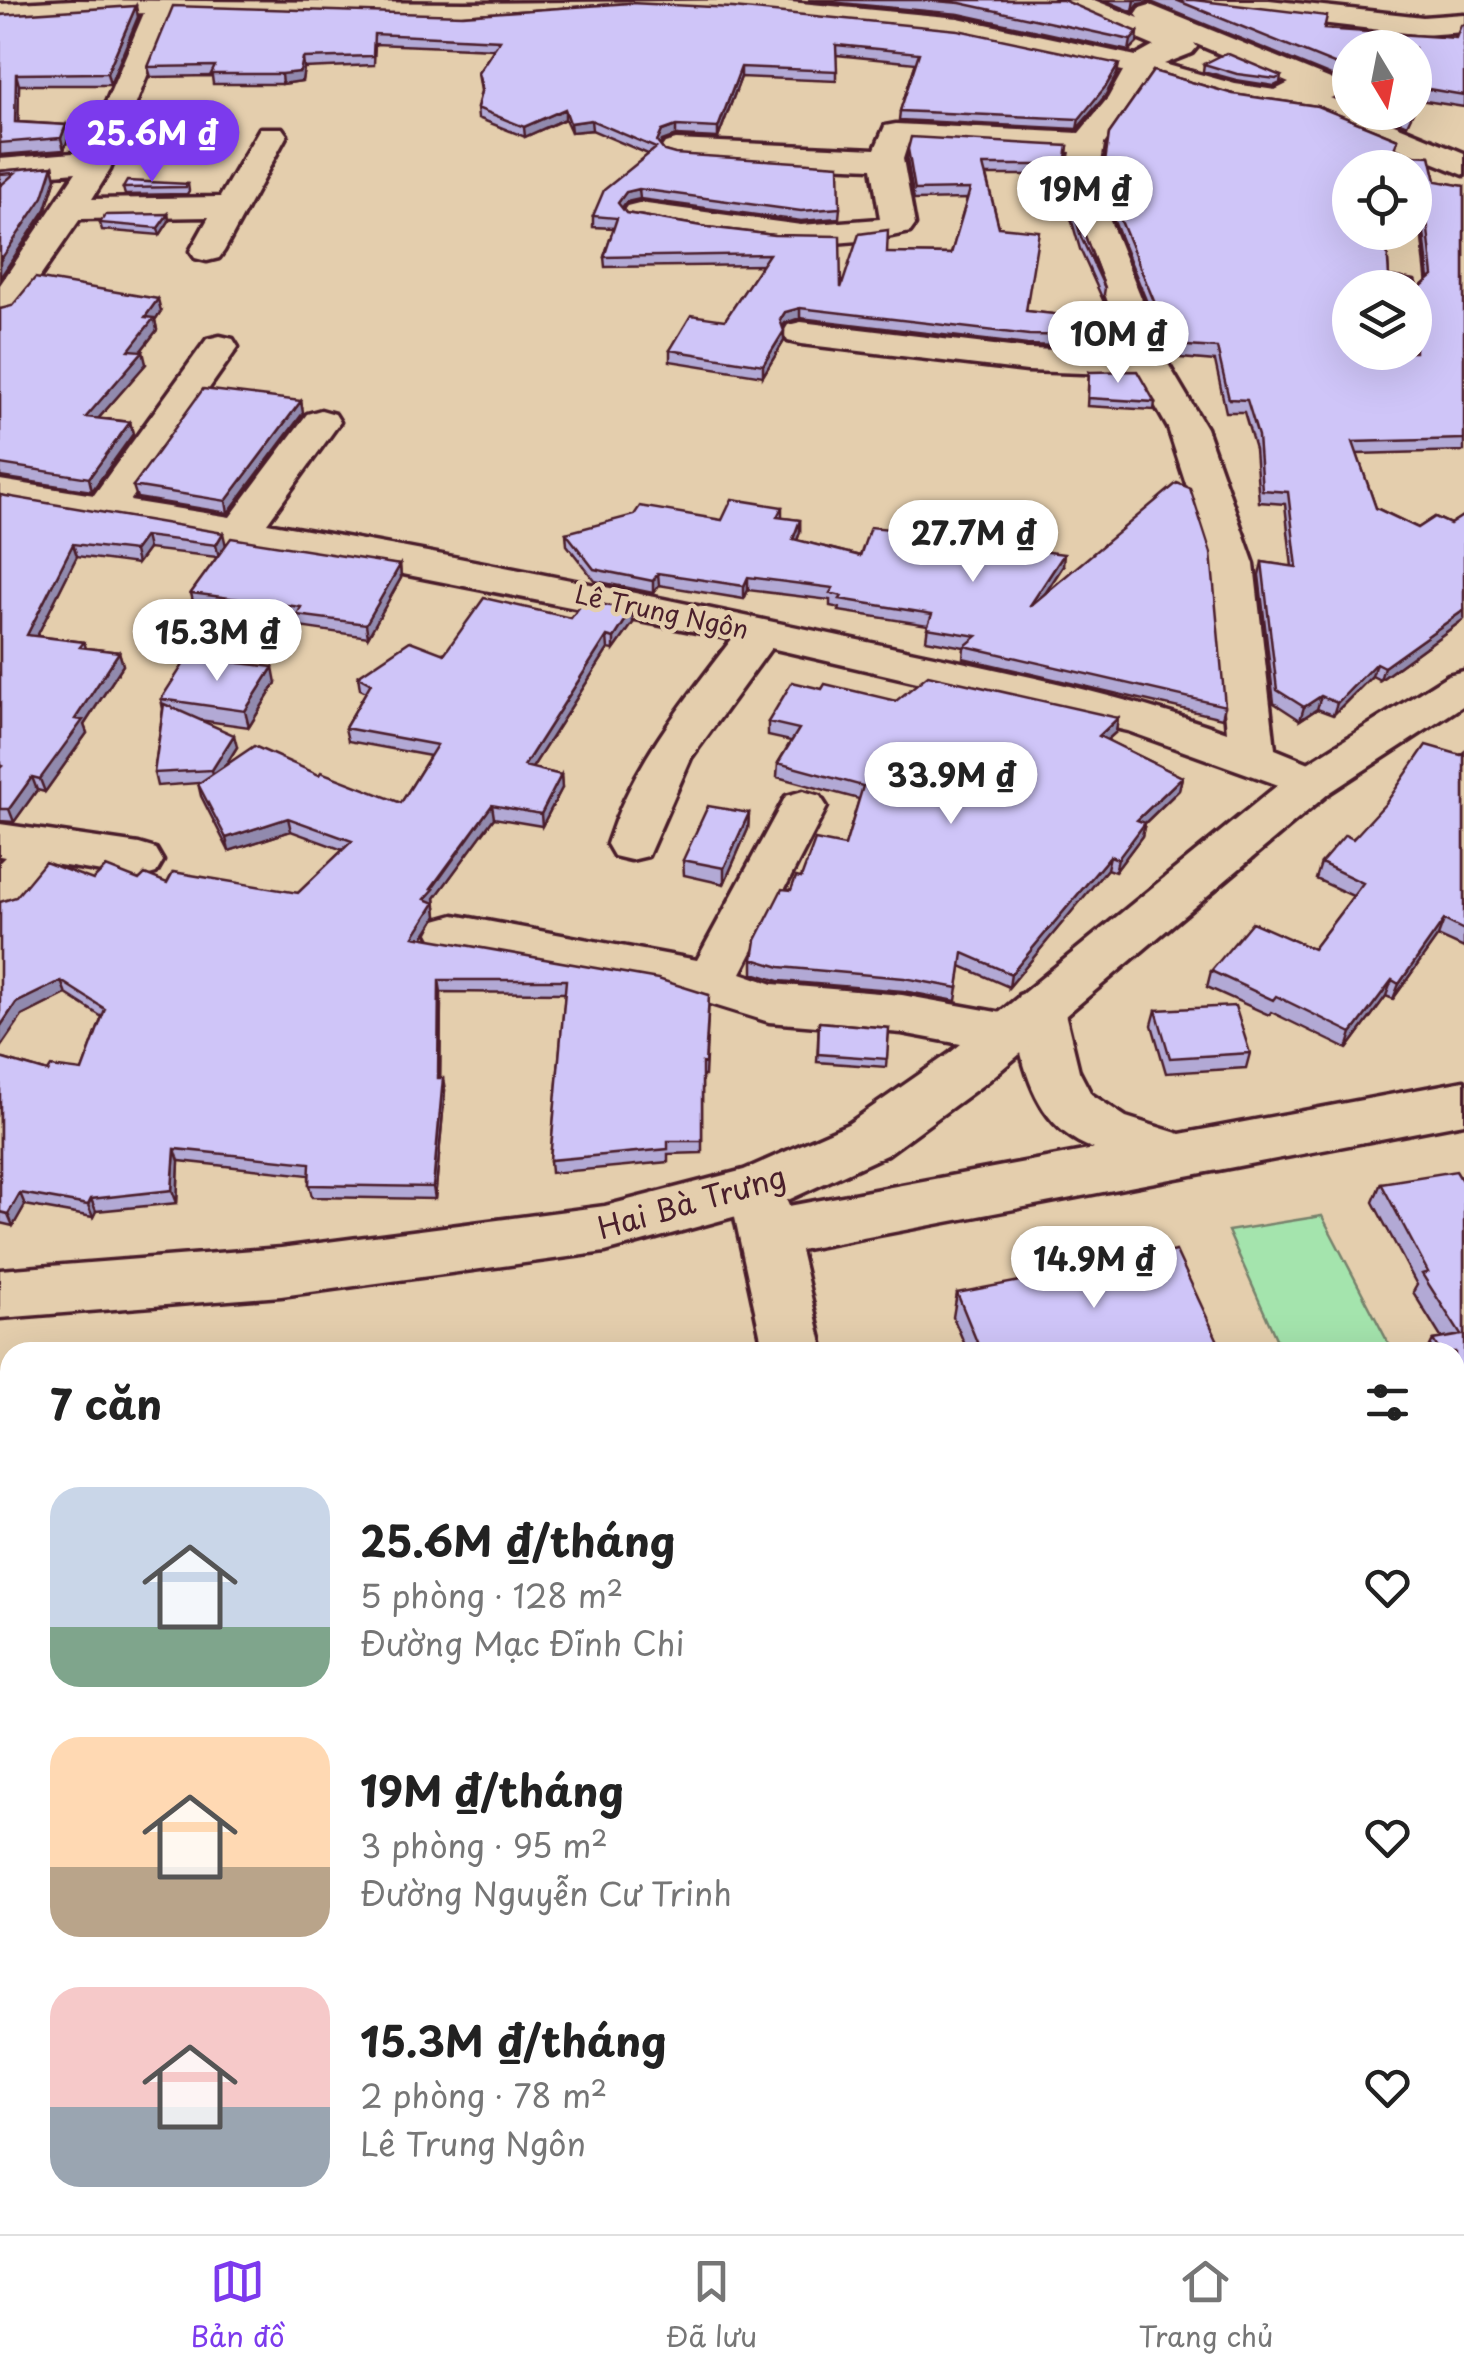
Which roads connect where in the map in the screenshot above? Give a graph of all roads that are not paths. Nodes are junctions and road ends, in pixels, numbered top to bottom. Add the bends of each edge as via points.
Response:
1 (1070, 0) edge
2 (1116, 0) edge
3 (162, 2) edge
4 (547, 4) edge
5 (0, 13) edge
6 (1464, 23) edge
7 (1172, 28) edge
8 (1332, 100) edge
9 (1332, 102) edge
10 (272, 135) dead end
11 (1401, 137) edge
12 (1088, 143) junction
13 (1464, 144) edge
14 (676, 150) edge
15 (888, 158) junction
16 (97, 161) junction
17 (1464, 165) edge
18 (0, 169) edge
19 (232, 207) junction
20 (71, 209) junction
21 (638, 214) edge
22 (207, 251) dead end
23 (17, 265) edge
24 (0, 308) edge
25 (801, 333) dead end
26 (220, 346) dead end
27 (1150, 364) junction
28 (320, 422) dead end
29 (0, 492) edge
30 (104, 509) junction
31 (241, 530) junction
32 (760, 632) junction
33 (1464, 684) edge
34 (1252, 754) junction
35 (1312, 782) junction
36 (804, 807) dead end
37 (20, 843) edge
38 (631, 844) dead end
39 (139, 860) dead end
40 (0, 896) edge
41 (454, 933) dead end
42 (711, 982) junction
43 (1024, 1021) junction
44 (1464, 1102) edge
45 (1179, 1155) junction
46 (762, 1211) junction
47 (0, 1294) edge
48 (792, 1342) edge

1 - 7 street
2 - 7 street
3 - 4 street via 464,12
3 - 5 street
3 - 16 street
4 - 7 street via 677,2 958,27
6 - 7 street
7 - 8 street
7 - 9 street via 1232,93
7 - 12 street
10 - 19 street
11 - 13 street
11 - 17 street
12 - 15 street via 908,131 891,139
12 - 27 street via 1082,190
14 - 15 street
15 - 21 street via 898,225 879,230 786,234
16 - 18 street
16 - 20 street
19 - 20 street
19 - 22 street
20 - 23 street
23 - 24 street
25 - 27 street via 1027,360
26 - 30 street
27 - 34 street via 1187,428 1233,564
28 - 31 street
29 - 30 street, Lê Trung Ngôn
30 - 31 street, Lê Trung Ngôn
31 - 32 street, Lê Trung Ngôn
32 - 34 street, Lê Trung Ngôn via 1166,727
32 - 38 street via 671,752 640,806
33 - 35 street, Hai Bà Trưng
34 - 35 street, Lê Trung Ngôn
35 - 43 street, Hai Bà Trưng
36 - 42 street
37 - 39 street
37 - 40 street
41 - 42 street
42 - 43 street via 769,1004
43 - 45 street via 1071,1110 1101,1133
43 - 46 street, Hai Bà Trưng
44 - 45 street
45 - 46 street
46 - 47 street, Hai Bà Trưng via 281,1272
46 - 48 street

